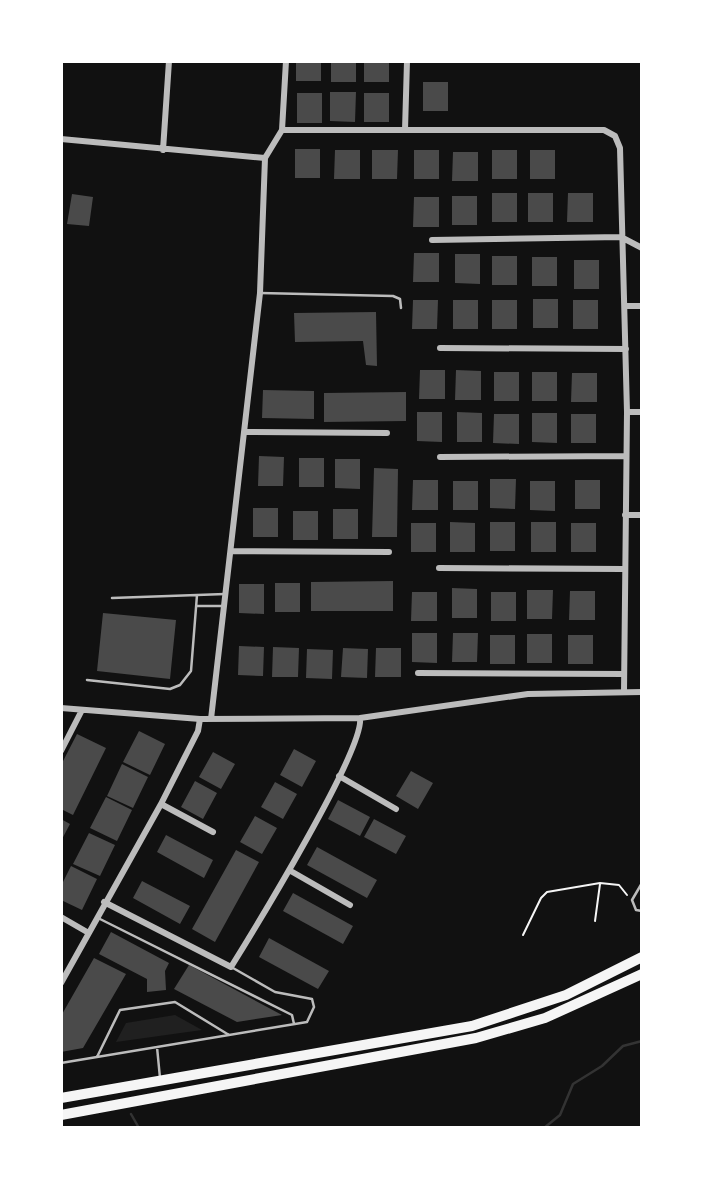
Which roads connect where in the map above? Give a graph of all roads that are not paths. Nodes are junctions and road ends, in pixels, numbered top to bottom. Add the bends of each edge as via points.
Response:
1 (169, 61) edge
2 (286, 61) edge
3 (407, 61) edge
4 (282, 130) junction
5 (405, 130) junction
6 (61, 139) edge
7 (163, 150) junction
8 (265, 159) junction
9 (621, 237) junction
10 (432, 240) dead end
11 (642, 248) edge
12 (260, 293) junction
13 (626, 306) junction
14 (642, 306) edge
15 (401, 308) dead end
16 (440, 348) dead end
17 (626, 349) junction
18 (627, 412) junction
19 (642, 412) edge
20 (246, 432) junction
21 (387, 433) dead end
22 (626, 456) junction
23 (440, 457) dead end
24 (625, 515) junction
25 (642, 515) edge
26 (232, 551) junction
27 (389, 552) dead end
28 (439, 569) dead end
29 (624, 569) junction
30 (227, 594) junction
31 (197, 595) junction
32 (113, 598) dead end
33 (197, 606) junction
34 (225, 606) junction
35 (418, 673) dead end
36 (624, 674) junction
37 (87, 680) dead end
38 (624, 692) junction
39 (642, 692) edge
40 (61, 708) edge
41 (82, 710) junction
42 (360, 718) junction
43 (200, 719) junction
44 (211, 719) junction
45 (61, 751) edge
46 (339, 776) junction
47 (161, 804) junction
48 (396, 809) dead end
49 (213, 832) dead end
50 (289, 870) junction
51 (642, 883) edge
52 (104, 902) junction
53 (350, 905) dead end
54 (642, 911) edge
55 (61, 917) edge
56 (96, 917) junction
57 (87, 932) junction
58 (642, 957) edge
59 (231, 967) junction
60 (642, 974) edge
61 (61, 983) edge
62 (295, 1024) junction
63 (230, 1035) junction
64 (157, 1047) junction
65 (97, 1057) junction
66 (61, 1063) edge
67 (160, 1081) junction
68 (61, 1098) edge
69 (61, 1115) edge

1 - 7 street
2 - 4 street
3 - 5 street
4 - 5 street
4 - 8 street
5 - 9 street via 604,130 615,136 620,148
6 - 7 street
7 - 8 street
8 - 12 street
9 - 10 street
9 - 11 street
9 - 13 street
12 - 15 lane via 393,296 400,299
12 - 20 street
13 - 14 street
13 - 17 street
16 - 17 street
17 - 18 street
18 - 19 street
18 - 22 street
20 - 21 street
20 - 26 street
22 - 23 street
22 - 24 street
24 - 25 street
24 - 29 street
26 - 27 street
26 - 30 street
28 - 29 street
29 - 36 street
30 - 31 lane
30 - 34 street
31 - 32 lane
31 - 33 lane
33 - 34 lane
33 - 37 lane via 191,671 180,685 163,688
34 - 44 street
35 - 36 street
36 - 38 street
38 - 39 street
38 - 42 street via 528,694
40 - 41 street
41 - 43 street
41 - 45 street
42 - 44 street
42 - 46 street via 360,733
43 - 44 street
43 - 47 street
46 - 48 street
46 - 50 street
47 - 49 street
47 - 52 street
50 - 53 street
50 - 59 street
51 - 54 lane via 632,900
52 - 56 street
52 - 59 street
55 - 57 street
56 - 57 street
56 - 62 lane via 292,1015
57 - 61 street
58 - 67 highway via 565,995 472,1026
59 - 62 lane via 275,992 314,1002 307,1022
60 - 69 highway via 545,1018 476,1038
62 - 63 lane
63 - 64 lane
63 - 65 lane via 175,1002 120,1010
64 - 65 lane
64 - 67 lane
65 - 66 lane
67 - 68 highway

